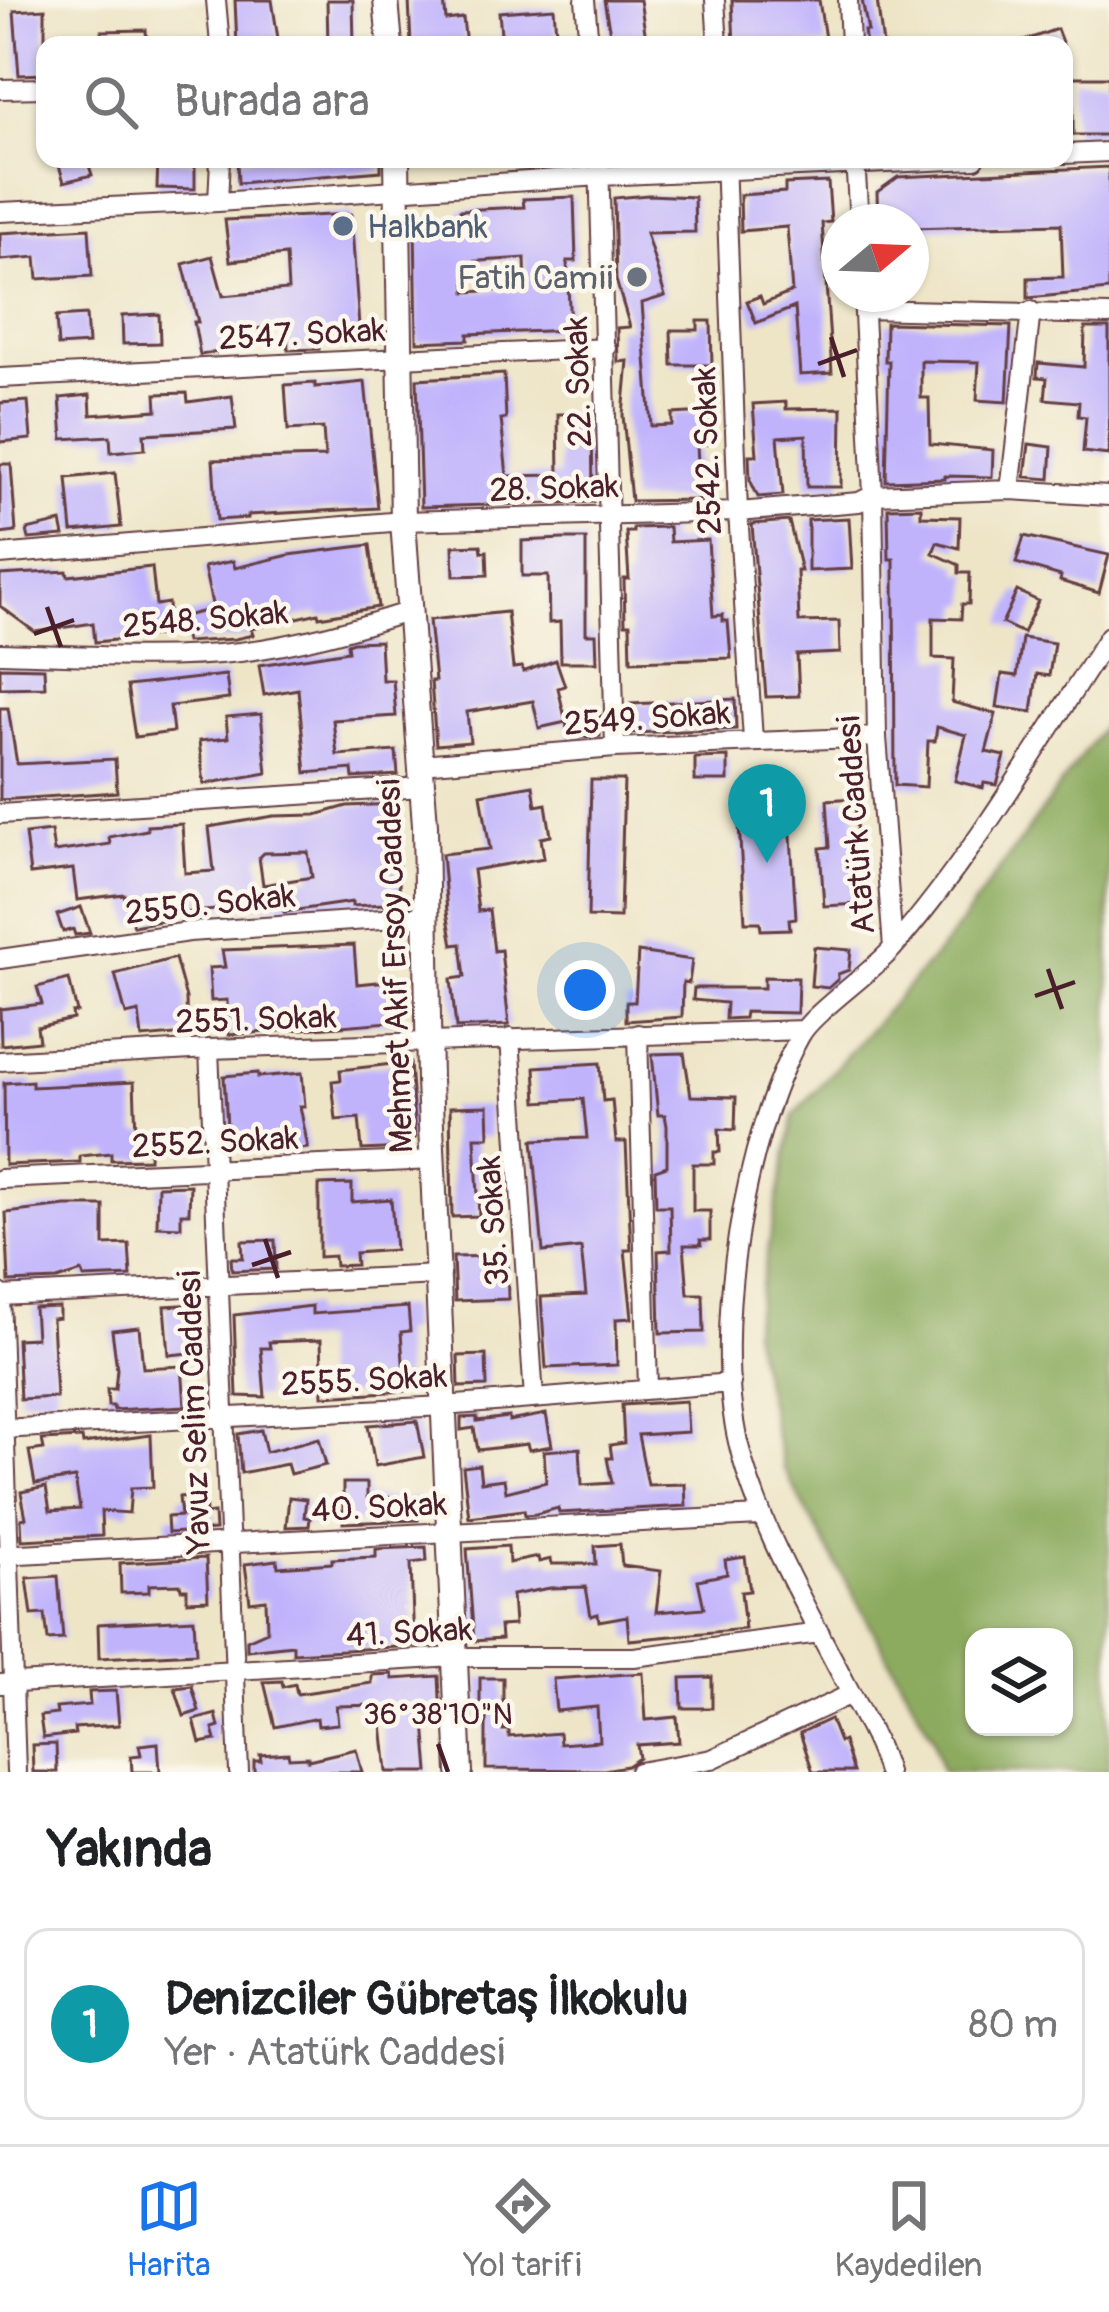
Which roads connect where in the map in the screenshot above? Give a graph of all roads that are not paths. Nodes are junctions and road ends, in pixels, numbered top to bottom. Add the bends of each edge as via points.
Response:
1 (216, 0) edge
2 (386, 0) edge
3 (585, 0) edge
4 (715, 0) edge
5 (848, 0) edge
6 (219, 36) edge
7 (389, 36) edge
8 (588, 36) edge
9 (717, 36) edge
10 (850, 36) edge
11 (36, 88) edge
12 (0, 89) edge
13 (1109, 152) edge
14 (1073, 154) edge
15 (220, 168) edge
16 (397, 168) edge
17 (599, 168) edge
18 (726, 168) edge
19 (855, 168) edge
20 (398, 187) junction
21 (218, 202) junction
22 (858, 204) edge
23 (0, 212) edge
24 (929, 305) edge
25 (1031, 311) junction
26 (864, 312) edge
27 (1109, 315) edge
28 (606, 348) junction
29 (400, 358) junction
30 (0, 378) edge
31 (1010, 490) junction
32 (873, 495) junction
33 (1109, 496) edge
34 (738, 512) junction
35 (611, 515) junction
36 (403, 521) junction
37 (0, 555) edge
38 (410, 611) junction
39 (1109, 636) edge
40 (0, 653) edge
41 (877, 736) junction
42 (753, 740) junction
43 (615, 748) junction
44 (422, 775) junction
45 (0, 814) edge
46 (427, 916) junction
47 (893, 948) junction
48 (0, 959) edge
49 (803, 1030) junction
50 (638, 1034) junction
51 (510, 1038) junction
52 (428, 1041) junction
53 (209, 1049) junction
54 (0, 1061) edge
55 (433, 1160) junction
56 (214, 1172) junction
57 (0, 1179) edge
58 (438, 1275) junction
59 (218, 1288) junction
60 (0, 1295) edge
61 (731, 1383) junction
62 (648, 1389) junction
63 (534, 1399) junction
64 (444, 1406) junction
65 (223, 1416) junction
66 (3, 1429) edge
67 (760, 1516) junction
68 (449, 1532) junction
69 (228, 1544) junction
70 (5, 1554) edge
71 (820, 1633) junction
72 (455, 1657) junction
73 (234, 1671) junction
74 (7, 1684) edge
75 (851, 1694) junction
76 (16, 1772) edge
77 (239, 1772) edge
78 (460, 1772) edge
79 (639, 1772) edge
80 (887, 1772) edge

1 - 6 street
2 - 7 street
3 - 8 street
4 - 9 street
5 - 10 street
11 - 12 street
13 - 14 street
15 - 21 street
16 - 20 street, Mehmet Akif Ersoy Caddesi
17 - 20 street
17 - 28 street, 22. Sokak
18 - 34 street, 2542. Sokak
19 - 22 street
20 - 21 street
20 - 29 street, Mehmet Akif Ersoy Caddesi
21 - 23 street
24 - 25 street
25 - 27 street
25 - 31 street
26 - 32 street, Atatürk Caddesi
28 - 29 street, 2547. Sokak
28 - 35 street, 22. Sokak
29 - 30 street, 2547. Sokak
29 - 36 street, Mehmet Akif Ersoy Caddesi
31 - 32 street, 28. Sokak
31 - 33 street, 28. Sokak
32 - 34 street, 28. Sokak
32 - 41 street, Atatürk Caddesi
34 - 35 street, 28. Sokak
34 - 42 street, 2542. Sokak
35 - 36 street, 28. Sokak
35 - 43 street, 22. Sokak
36 - 37 street, 28. Sokak
36 - 38 street, Mehmet Akif Ersoy Caddesi
38 - 40 street, 2548. Sokak via 239,652
38 - 44 street, Mehmet Akif Ersoy Caddesi
39 - 47 street
41 - 42 street, 2549. Sokak
41 - 47 street, Atatürk Caddesi
42 - 43 street, 2549. Sokak
43 - 44 street, 2549. Sokak
44 - 45 street, 2549. Sokak
44 - 46 street, Mehmet Akif Ersoy Caddesi
46 - 48 street, 2550. Sokak via 189,932
46 - 52 street, Mehmet Akif Ersoy Caddesi
47 - 49 street, Atatürk Caddesi
49 - 50 street, 2551. Sokak
49 - 61 street, Atatürk Caddesi via 753,1161 730,1302
50 - 51 street, 2551. Sokak
50 - 62 street
51 - 52 street, 2551. Sokak
51 - 63 street, 35. Sokak
52 - 53 street, 2551. Sokak
52 - 55 street, Mehmet Akif Ersoy Caddesi
53 - 54 street, 2551. Sokak
53 - 56 street, Yavuz Selim Caddesi
55 - 56 street, 2552. Sokak
55 - 58 street, Mehmet Akif Ersoy Caddesi
56 - 57 street, 2552. Sokak
56 - 59 street, Yavuz Selim Caddesi
58 - 59 street
58 - 64 street, Mehmet Akif Ersoy Caddesi
59 - 60 street
59 - 65 street, Yavuz Selim Caddesi
60 - 66 street
61 - 62 street, 2555. Sokak
61 - 67 street, Atatürk Caddesi via 737,1439
62 - 63 street, 2555. Sokak
63 - 64 street, 2555. Sokak
64 - 65 street, 2555. Sokak
64 - 68 street, Mehmet Akif Ersoy Caddesi
65 - 66 street, 2555. Sokak
65 - 69 street, Yavuz Selim Caddesi
66 - 70 street
67 - 68 street, 40. Sokak
67 - 71 street, Atatürk Caddesi
68 - 69 street, 40. Sokak
68 - 72 street, Mehmet Akif Ersoy Caddesi
69 - 70 street, 40. Sokak
69 - 73 street, Yavuz Selim Caddesi
70 - 74 street
71 - 72 street, 41. Sokak via 634,1657
71 - 75 street, Atatürk Caddesi
72 - 73 street, 41. Sokak
72 - 78 street, Mehmet Akif Ersoy Caddesi
73 - 74 street, 41. Sokak
73 - 77 street, Yavuz Selim Caddesi
74 - 76 street
75 - 79 street via 712,1759
75 - 80 street, Atatürk Caddesi

